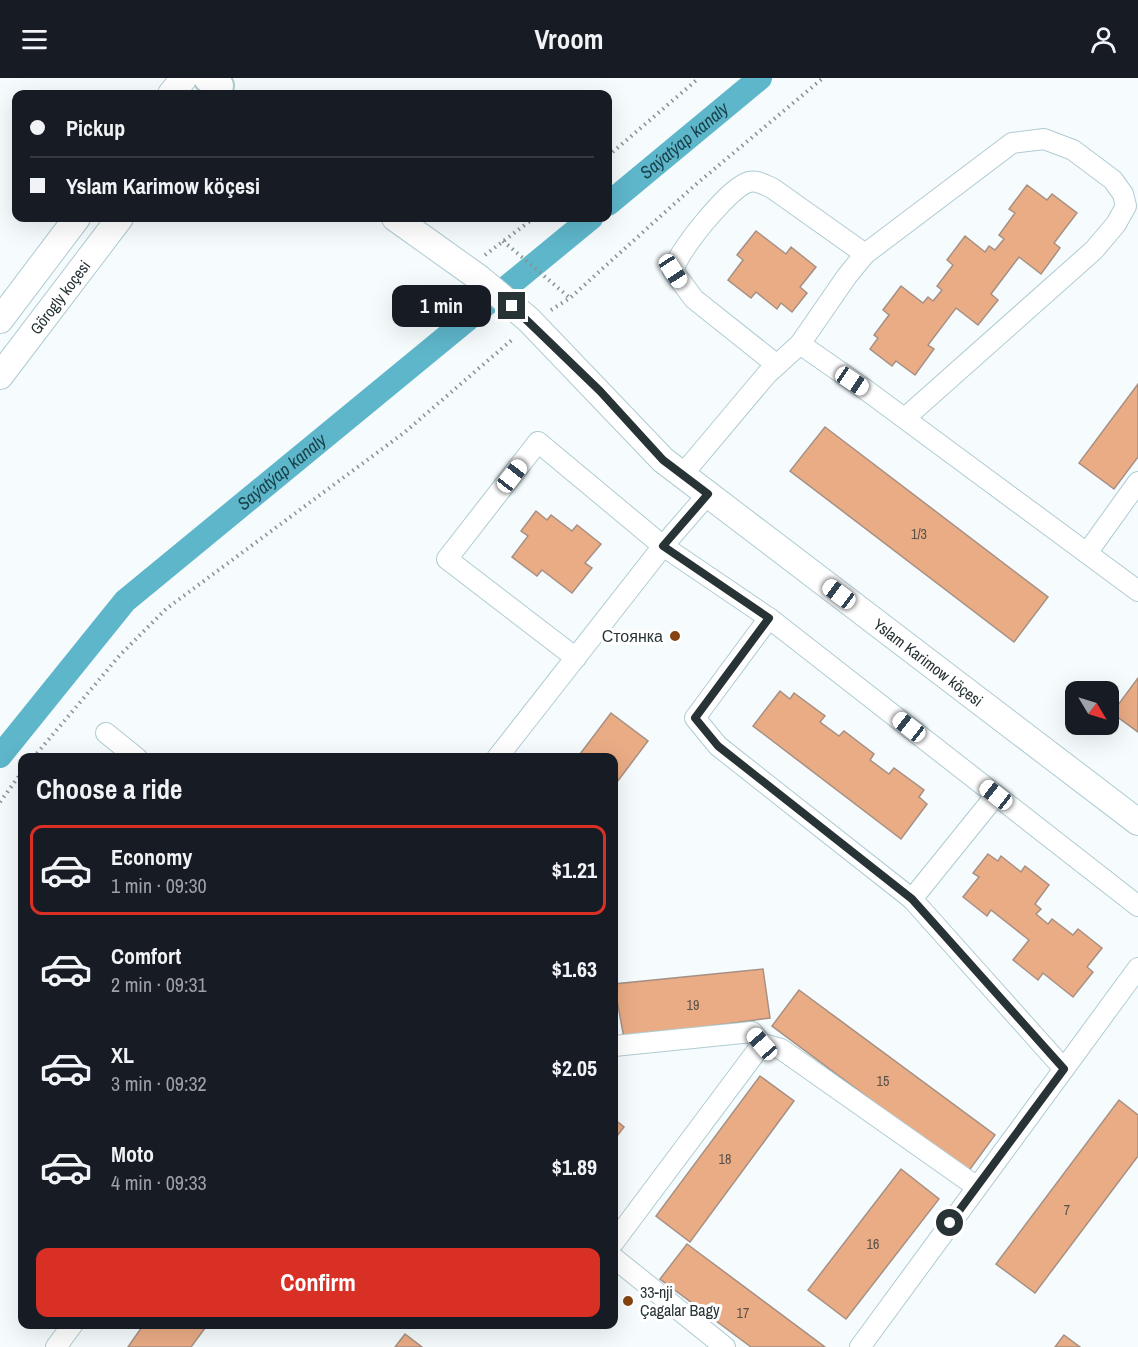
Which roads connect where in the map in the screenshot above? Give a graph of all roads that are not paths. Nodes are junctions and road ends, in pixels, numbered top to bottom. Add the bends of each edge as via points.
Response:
1 (184, 78) edge
2 (174, 90) edge
3 (74, 222) edge
4 (117, 222) edge
5 (400, 222) edge
6 (865, 255) junction
7 (0, 320) edge
8 (800, 344) junction
9 (777, 365) junction
10 (0, 376) edge
11 (905, 418) junction
12 (682, 474) junction
13 (1138, 482) edge
14 (708, 494) junction
15 (663, 546) junction
16 (1087, 553) junction
17 (1138, 591) edge
18 (769, 618) junction
19 (576, 658) junction
20 (106, 734) dead end
21 (131, 753) edge
22 (501, 753) edge
23 (996, 795) junction
24 (1138, 822) edge
25 (912, 899) junction
26 (1138, 906) edge
27 (1138, 968) edge
28 (762, 1044) junction
29 (618, 1046) edge
30 (1064, 1069) junction
31 (977, 1187) junction
32 (618, 1237) edge
33 (618, 1261) edge
34 (69, 1329) edge
35 (56, 1347) edge
36 (725, 1347) edge
37 (860, 1347) edge

1 - 2 street
3 - 7 street, Görogly koçesi
4 - 10 street, Görogly koçesi
5 - 12 street, Yslam Karimow köçesi via 530,321 663,460
6 - 8 street
6 - 9 street via 772,188 757,182 747,182 735,190 683,249 673,271 683,286 703,307
6 - 11 street via 1012,143 1044,139 1073,150 1113,180 1126,206 1094,250
8 - 9 street
8 - 11 street
9 - 12 street
11 - 16 street
12 - 14 street, Yslam Karimow köçesi
13 - 16 street
14 - 15 street
14 - 24 street, Yslam Karimow köçesi
15 - 18 street
15 - 19 street
15 - 19 street via 538,442 447,559
16 - 17 street
18 - 23 street
18 - 25 street via 695,718 718,746
19 - 22 street
20 - 21 street
23 - 25 street
23 - 26 street
25 - 30 street
27 - 30 street
28 - 29 street via 752,1032
28 - 31 street via 781,1049
28 - 32 street
30 - 31 street
31 - 37 street
33 - 36 street
34 - 35 street

